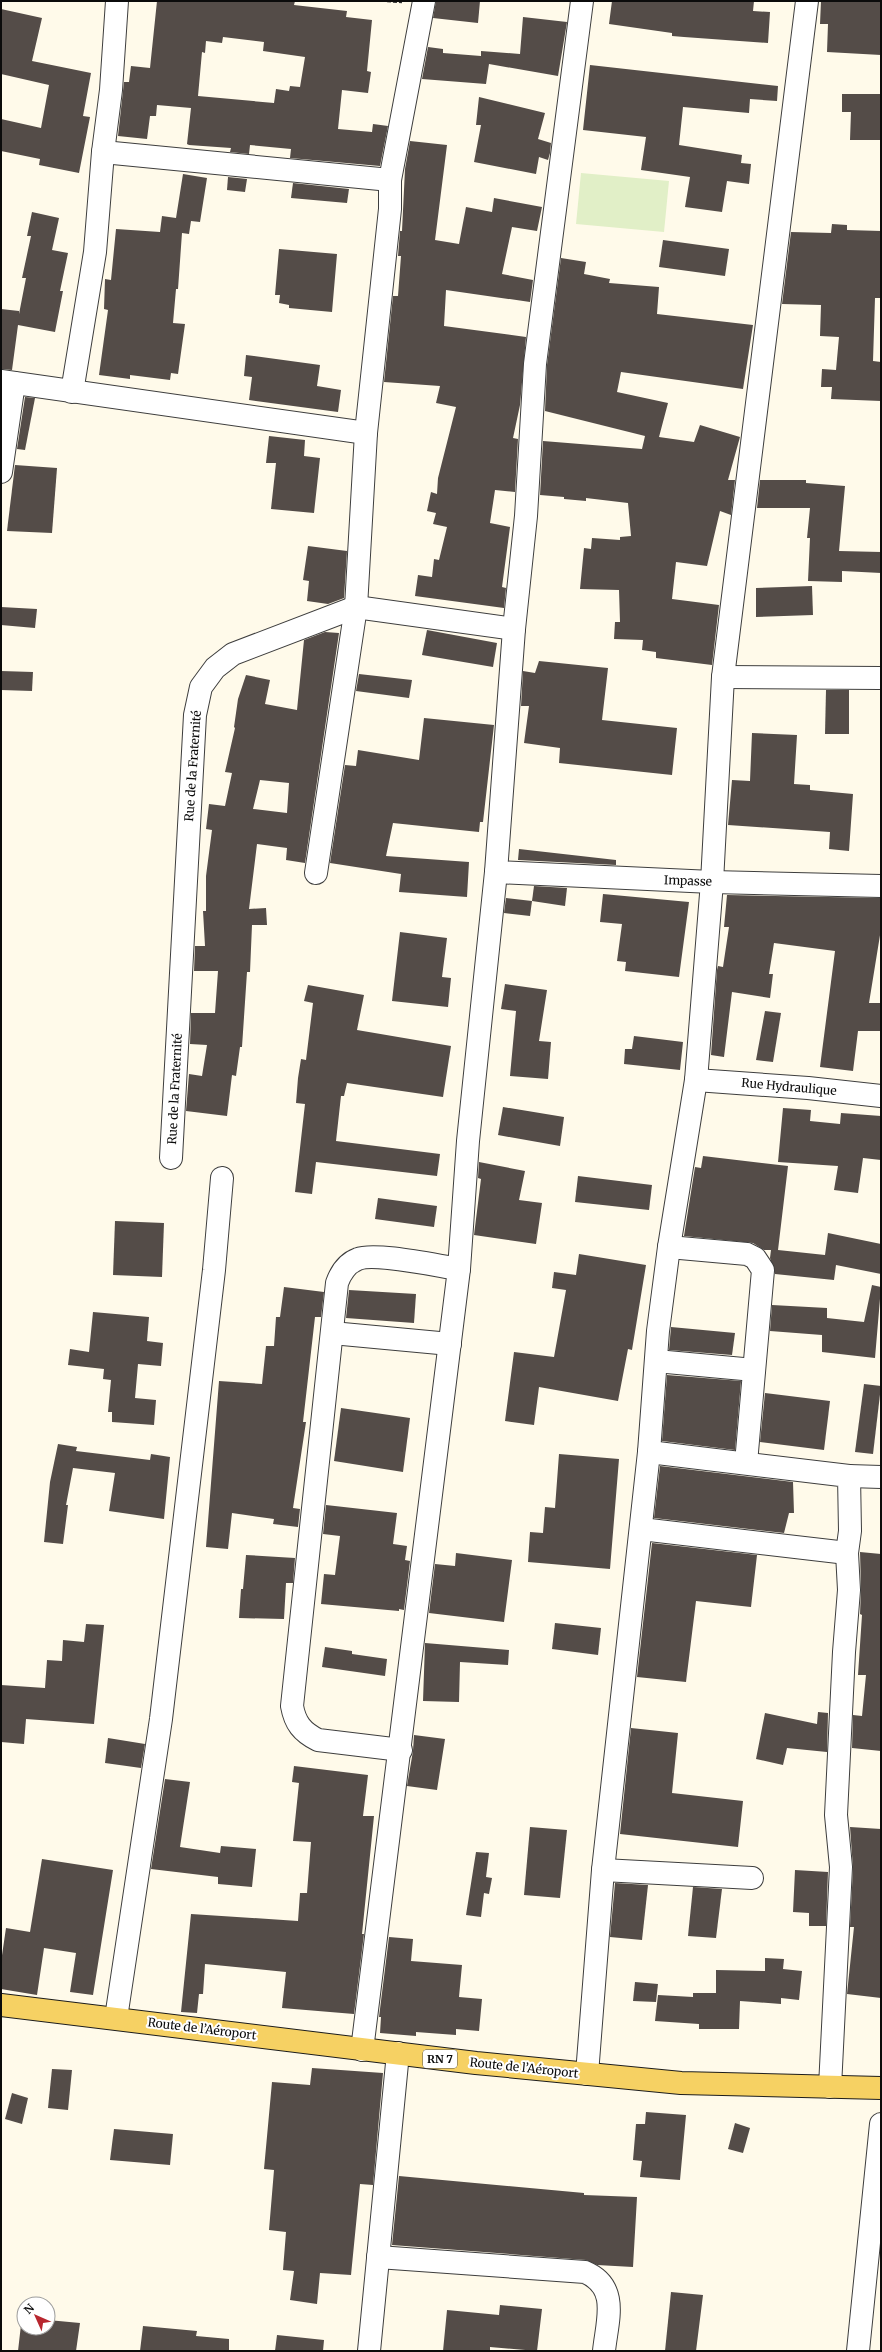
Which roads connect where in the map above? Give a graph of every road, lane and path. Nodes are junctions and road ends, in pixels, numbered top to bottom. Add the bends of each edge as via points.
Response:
1 (117, 1) edge
2 (424, 1) edge
3 (582, 1) edge
4 (807, 1) edge
5 (103, 152) junction
6 (390, 180) junction
7 (8, 382) edge
8 (72, 392) junction
9 (366, 433) junction
10 (1, 472) edge
11 (356, 607) junction
12 (514, 629) junction
13 (723, 676) junction
14 (881, 678) edge
15 (496, 872) junction
16 (316, 873) dead end
17 (712, 882) junction
18 (881, 886) edge
19 (696, 1080) junction
20 (881, 1096) edge
21 (171, 1158) dead end
22 (222, 1178) dead end
23 (669, 1246) junction
24 (459, 1269) junction
25 (332, 1333) junction
26 (450, 1344) junction
27 (656, 1360) junction
28 (754, 1370) junction
29 (649, 1452) junction
30 (746, 1463) junction
31 (849, 1476) junction
32 (881, 1476) edge
33 (641, 1529) junction
34 (847, 1553) junction
35 (401, 1750) junction
36 (603, 1870) junction
37 (752, 1878) dead end
38 (1, 2005) edge
39 (116, 2018) junction
40 (362, 2050) junction
41 (398, 2053) junction
42 (587, 2074) junction
43 (830, 2087) junction
44 (881, 2088) edge
45 (881, 2124) edge
46 (378, 2257) junction
47 (369, 2351) edge
48 (604, 2351) edge
49 (858, 2351) edge

1 - 5 street via 111,90
2 - 6 street
3 - 12 street via 535,364 526,516
4 - 13 street
5 - 6 street
5 - 8 street via 95,252
6 - 9 street via 390,209
7 - 8 street
7 - 10 street
8 - 9 street
9 - 11 street
11 - 12 street, Rue de la Fraternité
11 - 16 street
11 - 21 street, Rue de la Fraternité via 233,654 214,668 201,687 195,715
12 - 15 street
13 - 14 street
13 - 17 street
15 - 17 street, Impasse
15 - 24 street via 468,1141
17 - 18 street, Impasse
17 - 19 street
19 - 20 street, Rue Hydraulique
19 - 23 street
22 - 39 street via 214,1270 161,1719
23 - 27 street
23 - 28 street via 747,1254 760,1263 763,1270
24 - 25 street via 367,1256 357,1259 348,1264 337,1283
24 - 26 street
25 - 26 street
25 - 35 street via 292,1706 299,1727 307,1735 318,1740
26 - 35 street
27 - 28 street
27 - 29 street
28 - 30 street
29 - 30 street
29 - 33 street
30 - 31 street
31 - 32 street
31 - 34 street via 850,1531
33 - 34 street
33 - 36 street
34 - 43 street via 849,1590 842,1675 836,1815 840,1882
35 - 40 street
36 - 37 street
36 - 42 street
38 - 39 main road, Route de l’Aéroport / RN 7
39 - 40 main road, Route de l’Aéroport / RN 7
40 - 41 main road, Route de l’Aéroport / RN 7
41 - 42 main road, Route de l’Aéroport / RN 7
41 - 46 street
42 - 43 main road, Route de l’Aéroport / RN 7 via 681,2083
43 - 44 main road, Route de l’Aéroport / RN 7
45 - 49 street
46 - 47 street
46 - 48 street via 590,2274 608,2293

